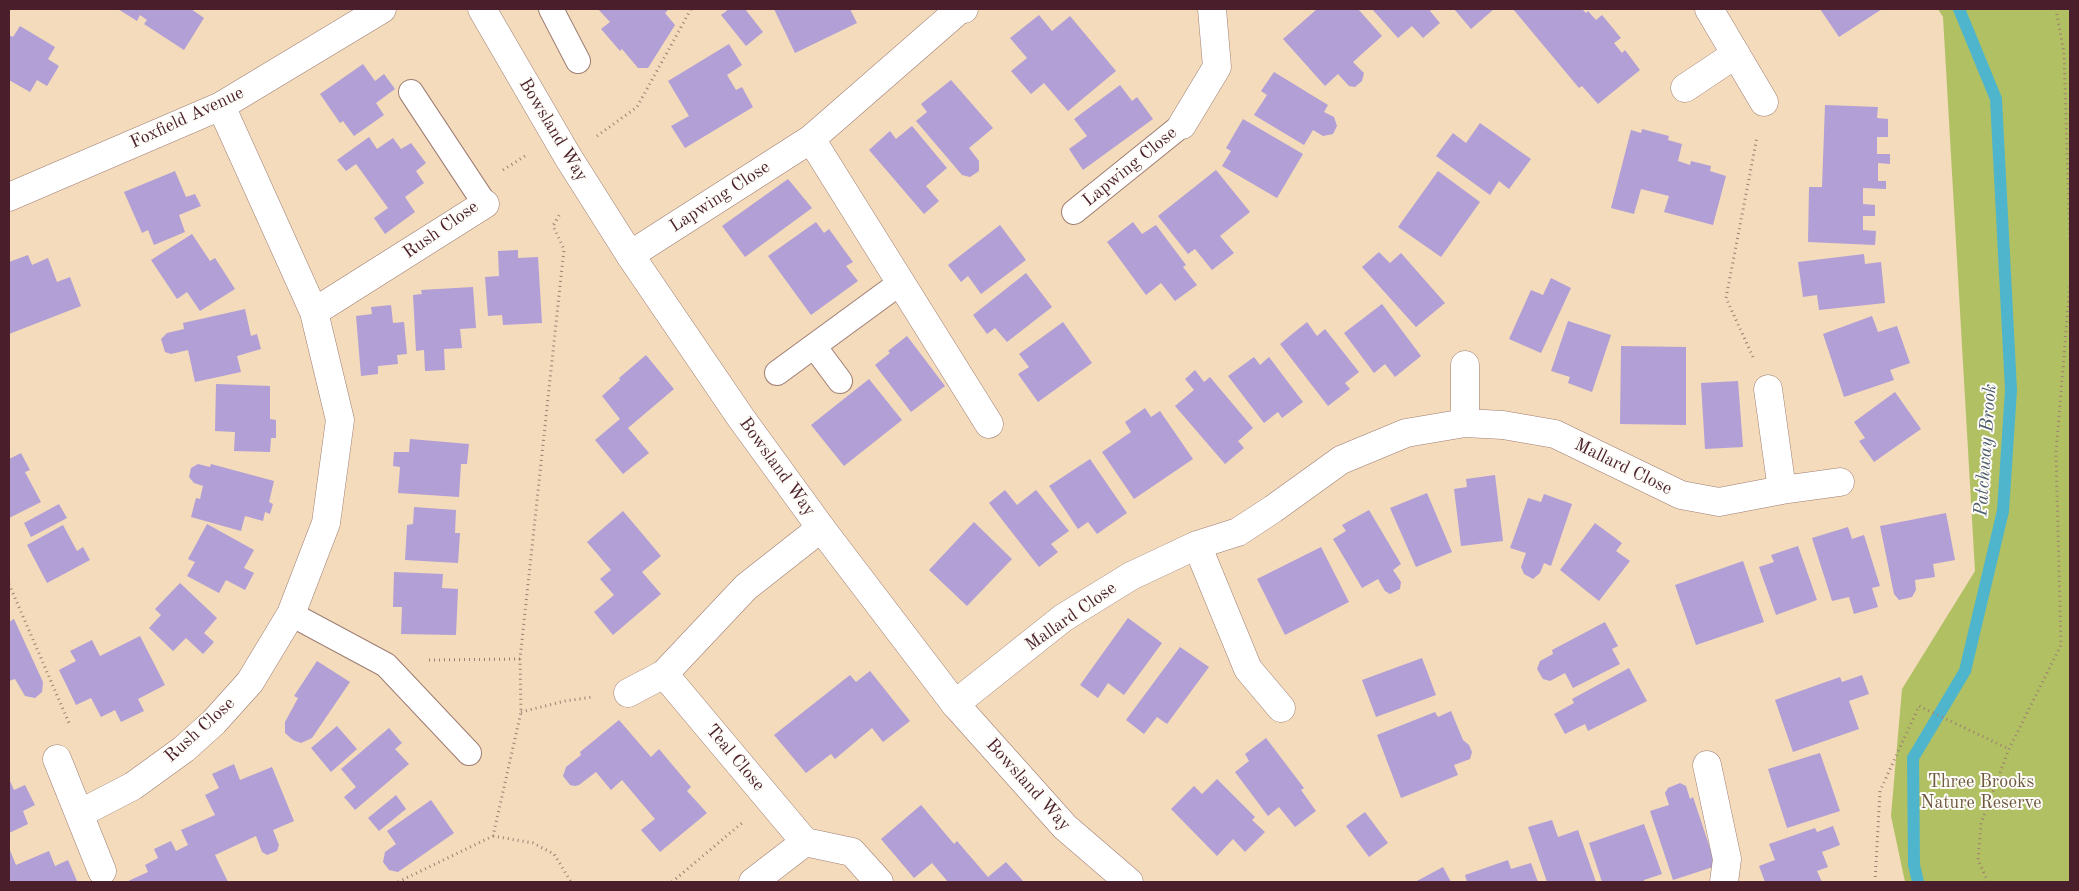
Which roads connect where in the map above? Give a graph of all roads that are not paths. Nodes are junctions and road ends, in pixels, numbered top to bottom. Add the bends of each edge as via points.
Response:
1 (382, 9) edge
2 (482, 9) edge
3 (551, 9) edge
4 (964, 9) edge
5 (1212, 9) edge
6 (1708, 9) edge
7 (1736, 54) junction
8 (578, 61) dead end
9 (1684, 88) dead end
10 (411, 92) dead end
11 (1764, 102) road end
12 (221, 106) junction
13 (1182, 125) joint
14 (811, 139) junction
15 (479, 196) joint
16 (9, 197) edge
17 (1074, 212) dead end
18 (630, 255) junction
19 (900, 283) junction
20 (314, 312) junction
21 (814, 346) junction
22 (1465, 365) dead end
23 (778, 373) dead end
24 (840, 381) dead end
25 (1768, 389) road end
26 (1465, 423) junction
27 (989, 424) dead end
28 (1840, 482) dead end
29 (1782, 490) junction
30 (821, 528) junction
31 (1197, 545) junction
32 (291, 614) junction
33 (664, 674) junction
34 (628, 693) road end
35 (956, 704) junction
36 (1281, 708) dead end
37 (469, 752) dead end
38 (57, 759) road end
39 (1708, 765) dead end
40 (79, 814) junction
41 (805, 842) junction
42 (102, 871) dead end
43 (753, 882) edge
44 (879, 882) edge
45 (1129, 882) edge
46 (1724, 882) edge

1 - 12 street, Foxfield Avenue
2 - 18 street, Bowsland Way via 568,157
3 - 8 lane
4 - 14 street, Lapwing Close
5 - 13 street, Lapwing Close via 1217,67
6 - 7 street
7 - 9 street
7 - 11 street
10 - 15 lane, Rush Close
12 - 16 street, Foxfield Avenue
12 - 20 street, Rush Close
13 - 17 lane, Lapwing Close
14 - 18 street, Lapwing Close
14 - 19 street
15 - 20 street, Rush Close
18 - 30 street, Bowsland Way
19 - 21 lane
19 - 27 street
20 - 32 street, Rush Close via 340,420 326,523
21 - 23 lane
21 - 24 lane
22 - 26 street
25 - 29 street
26 - 29 street, Mallard Close via 1555,434 1682,495 1719,502
26 - 31 street, Mallard Close via 1406,433 1341,460 1238,532
28 - 29 street, Mallard Close
30 - 33 street via 746,586
30 - 35 street, Bowsland Way
31 - 35 street, Mallard Close via 1131,576 1063,618
31 - 36 street via 1248,669
32 - 37 lane via 386,665
32 - 40 street, Rush Close via 250,682 214,722 184,749 133,786
33 - 34 street
33 - 41 street, Teal Close
35 - 45 street, Bowsland Way via 1065,827
38 - 40 street
39 - 46 street via 1727,859
40 - 42 street
41 - 43 street
41 - 44 street via 852,852

